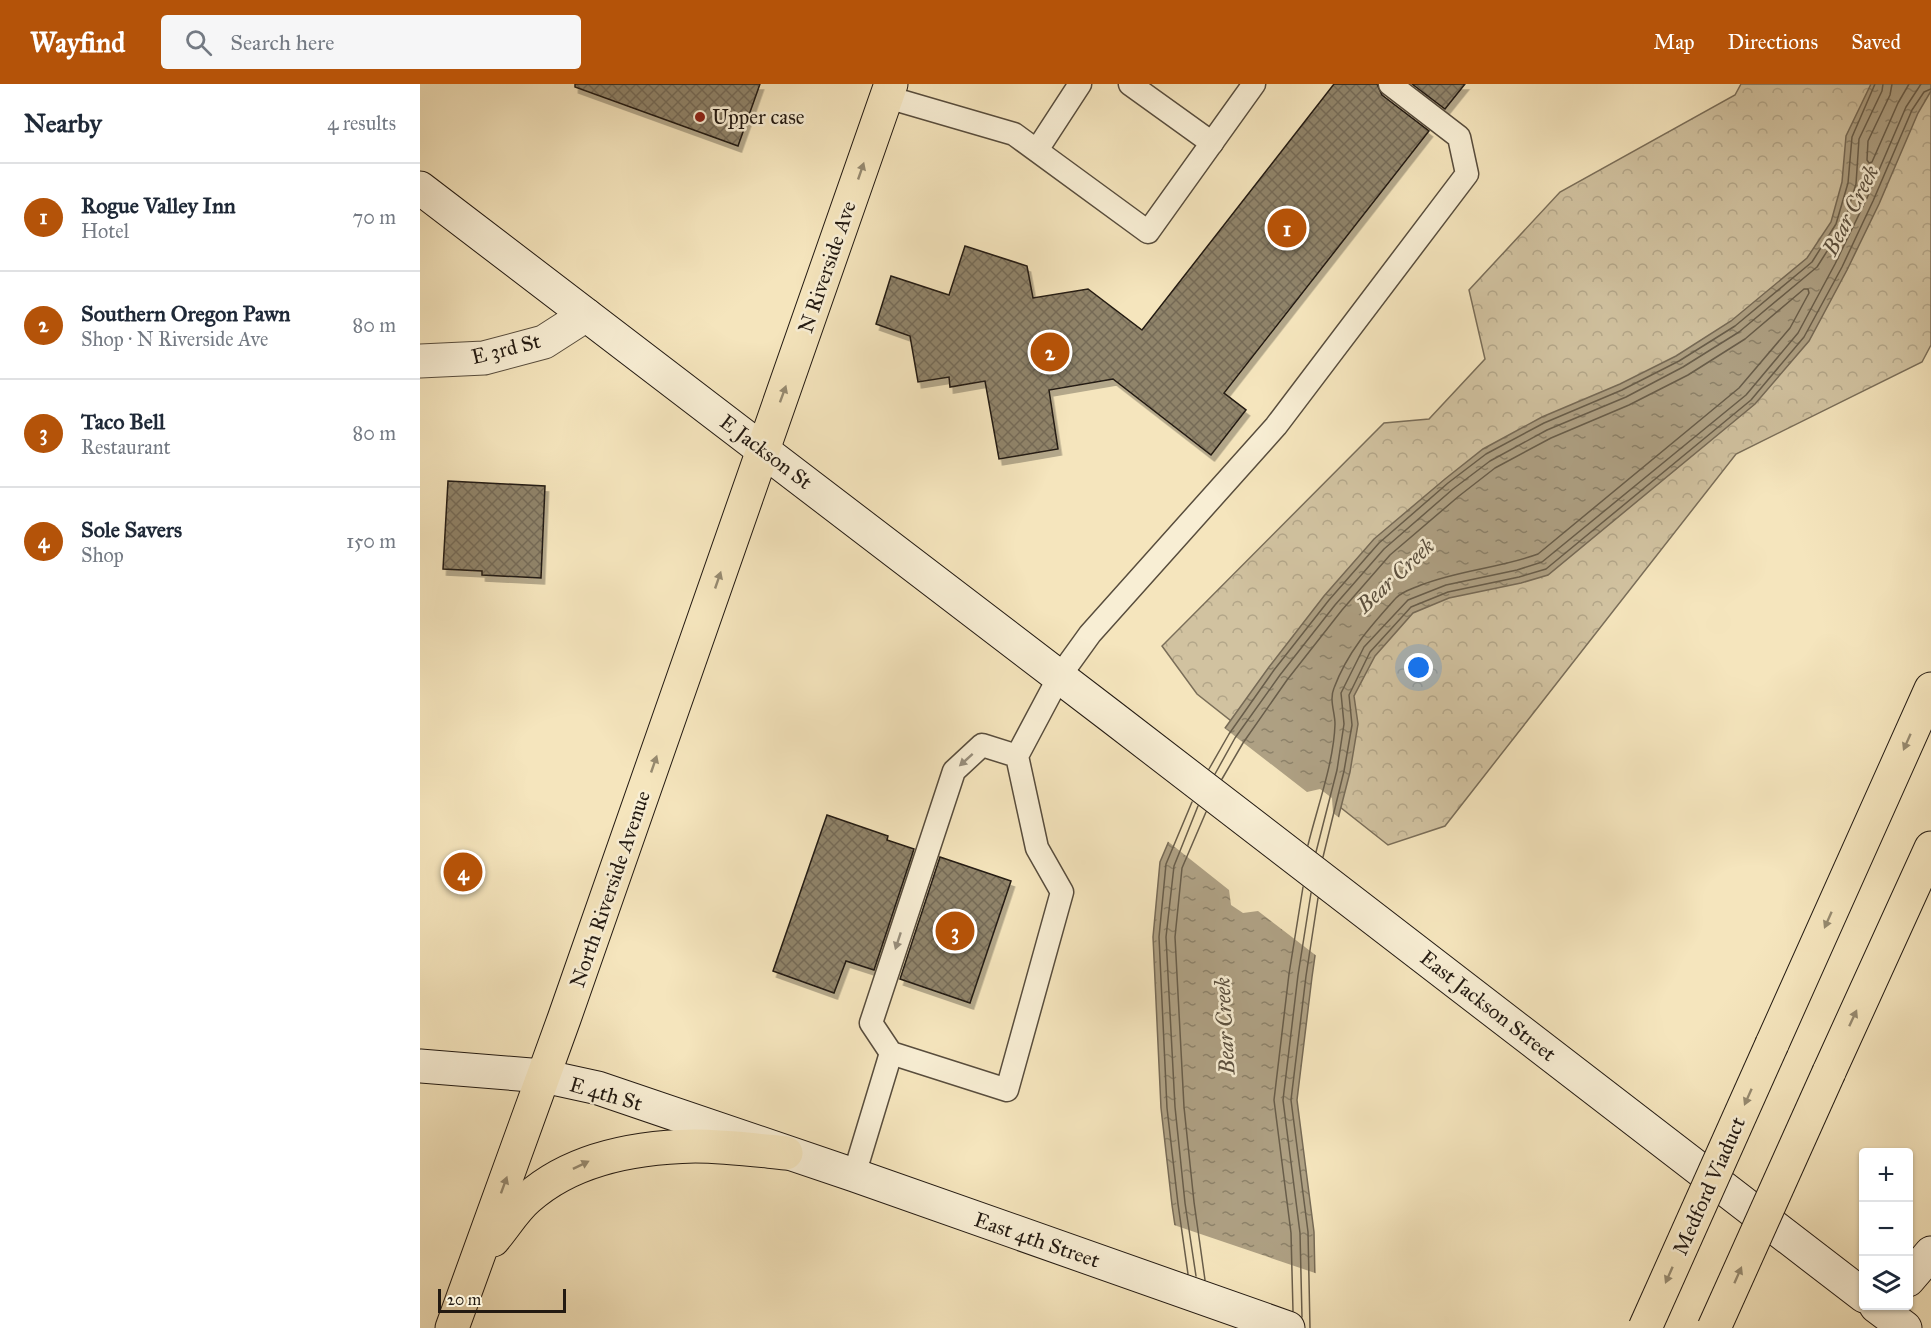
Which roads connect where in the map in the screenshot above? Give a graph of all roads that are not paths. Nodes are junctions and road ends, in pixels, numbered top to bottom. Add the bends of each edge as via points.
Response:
1 (1080, 84) edge
2 (1130, 84) edge
3 (1254, 84) edge
4 (1390, 84) edge
5 (889, 90) edge
6 (1212, 143) junction
7 (1037, 150) junction
8 (420, 188) edge
9 (586, 315) junction
10 (420, 361) edge
11 (763, 449) junction
12 (1059, 676) junction
13 (1931, 688) edge
14 (1112, 717) joint
15 (1017, 756) junction
16 (1931, 848) edge
17 (891, 1053) junction
18 (420, 1066) edge
19 (543, 1077) junction
20 (786, 1153) junction
21 (854, 1175) junction
22 (1931, 1253) edge
23 (477, 1260) junction
24 (1913, 1274) edge
25 (1879, 1312) edge
26 (452, 1328) edge
27 (1287, 1328) edge
28 (1645, 1328) edge
29 (1714, 1328) edge

1 - 7 lane
2 - 6 lane
3 - 6 lane
4 - 12 lane via 1459,137 1467,174 1276,426 1089,634
5 - 7 lane via 1014,134
11 -> 5 main road, N Riverside Ave
6 - 7 lane via 1148,232
8 - 9 main road, E Jackson St
9 - 10 main road, E 3rd St via 544,342 484,358
9 - 11 main road, E Jackson St
11 - 12 main road, E Jackson St
19 -> 11 main road, North Riverside Avenue
12 - 14 main road, E Jackson St
12 - 15 lane
13 -> 28 main road, Medford Viaduct, bridge
14 - 25 main road, East Jackson Street
15 -> 17 lane via 982,745 954,771 871,1023
15 - 17 lane via 1037,848 1062,892 1007,1090
29 -> 16 main road, bridge
17 - 21 lane
18 - 19 main road, E 4th St
19 - 20 main road, E 4th St via 598,1088
23 -> 19 main road, North Riverside Avenue
20 - 21 main road, East 4th Street
23 -> 20 main road via 527,1199 555,1177 589,1161 695,1146
21 - 27 main road, East 4th Street
22 - 24 main road
23 - 26 main road, North Riverside Avenue

